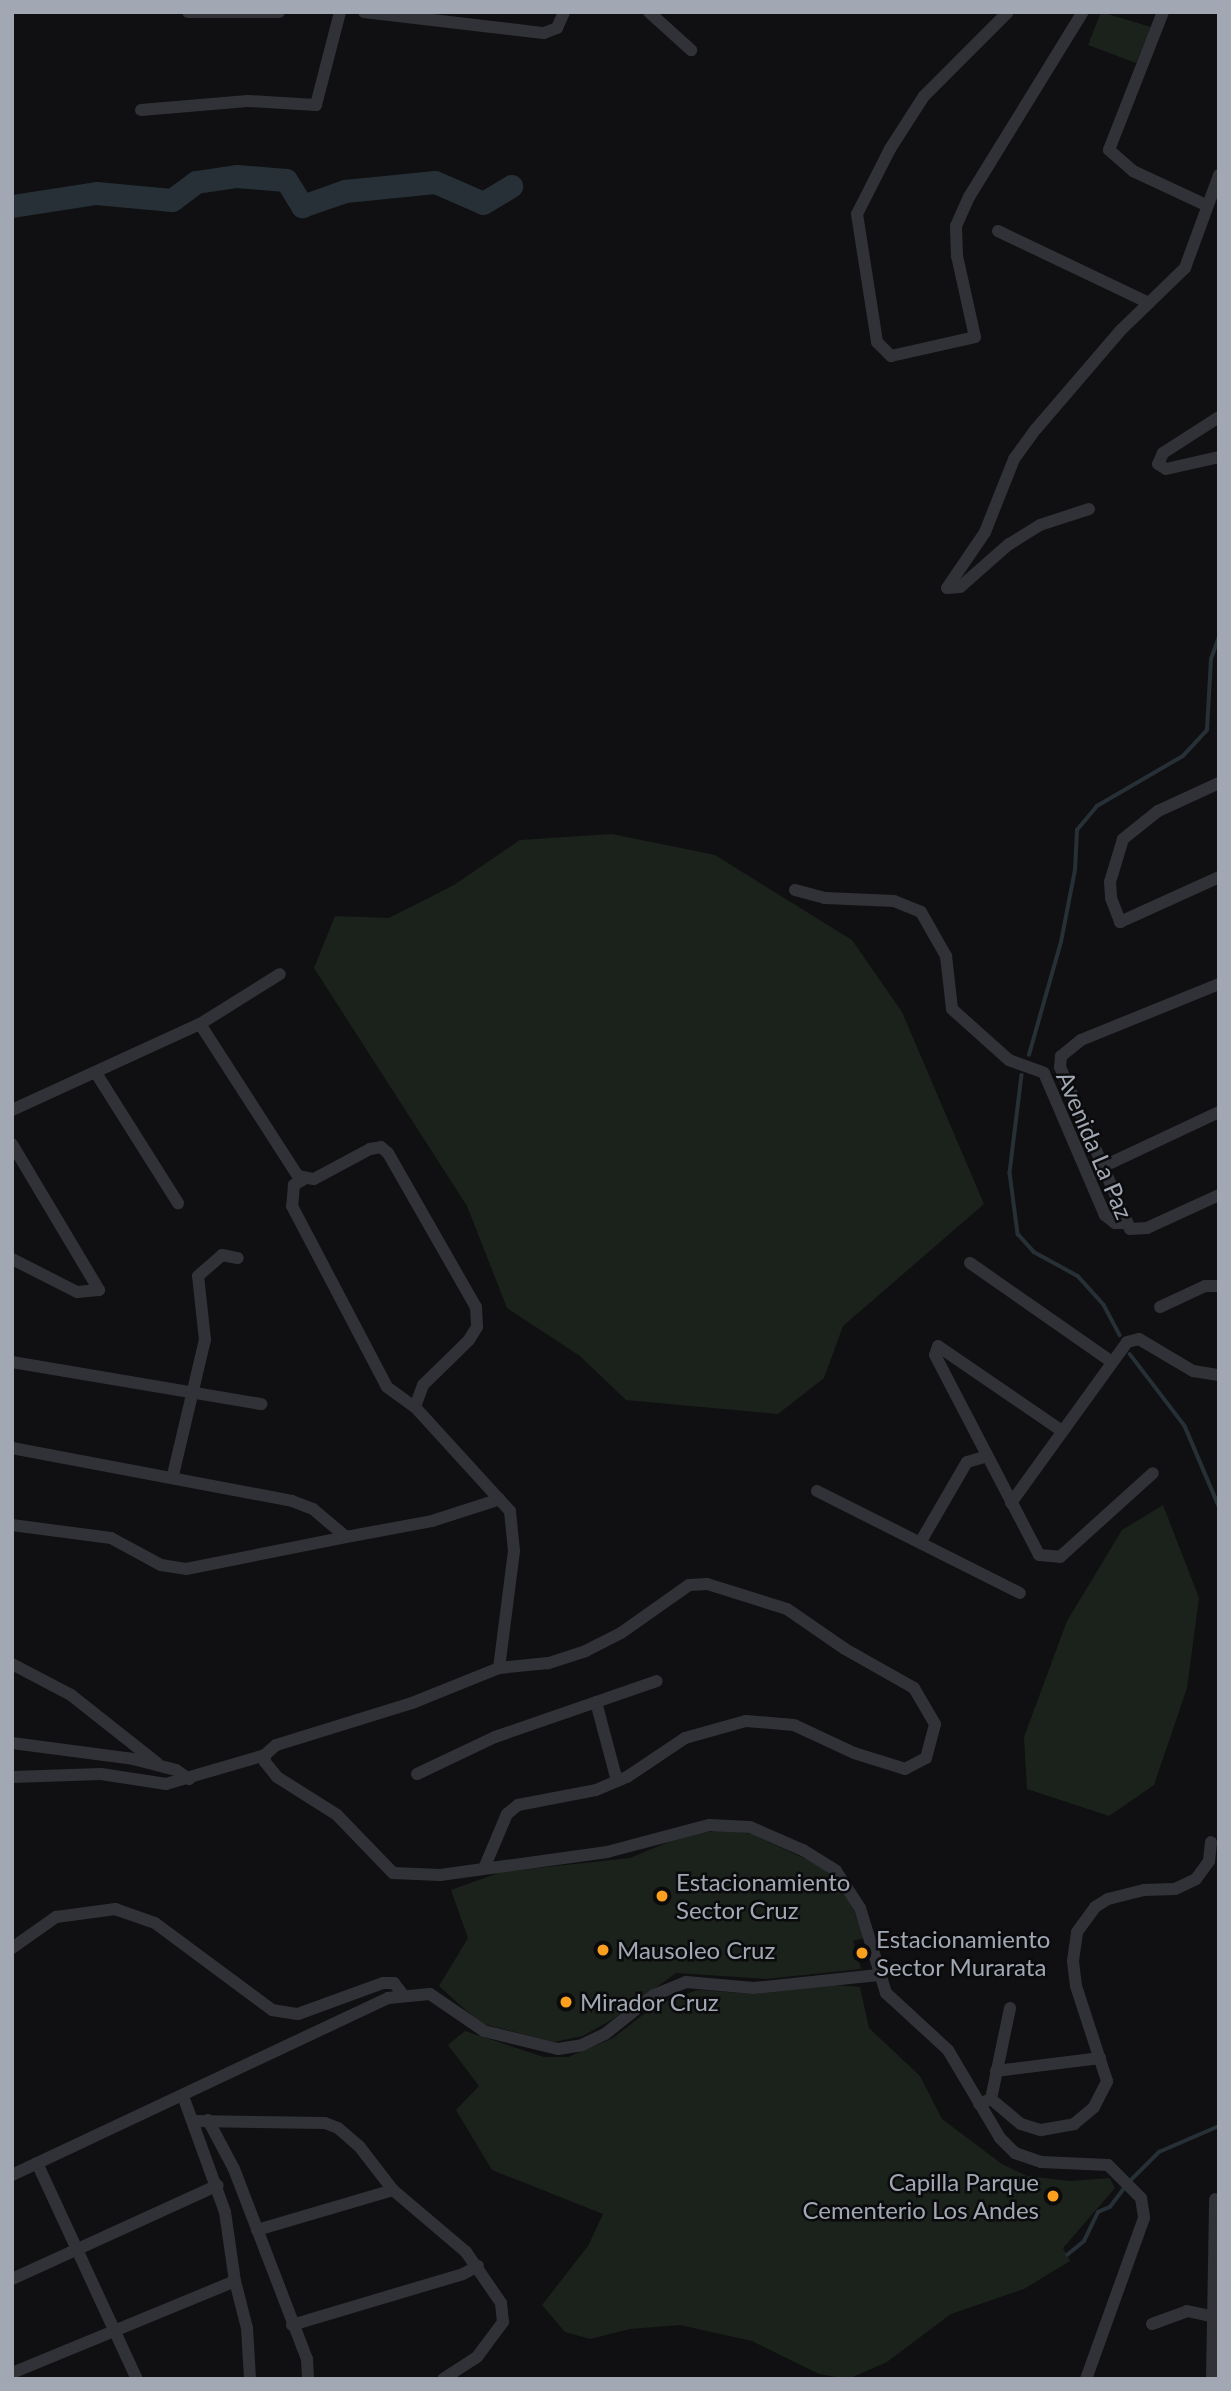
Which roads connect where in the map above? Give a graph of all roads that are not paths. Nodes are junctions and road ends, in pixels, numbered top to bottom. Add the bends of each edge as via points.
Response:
1 (188, 12) edge
2 (279, 12) edge
3 (340, 12) edge
4 (364, 12) edge
5 (564, 12) edge
6 (649, 12) edge
7 (1008, 12) edge
8 (1083, 12) edge
9 (1163, 12) edge
10 (260, 13) edge
11 (691, 50) dead end
12 (141, 110) dead end
13 (1219, 175) edge
14 (1206, 205) junction
15 (998, 231) dead end
16 (1149, 303) junction
17 (1219, 417) edge
18 (1219, 457) edge
19 (1089, 509) dead end
20 (1219, 783) edge
21 (1219, 877) edge
22 (795, 890) dead end
23 (281, 974) dead end
24 (1219, 984) edge
25 (200, 1024) junction
26 (96, 1073) junction
27 (12, 1110) edge
28 (1219, 1112) edge
29 (12, 1144) edge
30 (1102, 1167) junction
31 (304, 1179) junction
32 (1219, 1195) edge
33 (178, 1203) dead end
34 (1124, 1223) junction
35 (238, 1258) dead end
36 (12, 1259) edge
37 (970, 1263) dead end
38 (1219, 1286) edge
39 (1160, 1307) dead end
40 (12, 1362) edge
41 (1112, 1362) junction
42 (1219, 1375) edge
43 (191, 1392) junction
44 (261, 1404) dead end
45 (415, 1407) junction
46 (1062, 1432) junction
47 (12, 1448) edge
48 (985, 1457) junction
49 (1153, 1473) dead end
50 (173, 1475) junction
51 (817, 1491) dead end
52 (500, 1499) junction
53 (1011, 1503) junction
54 (12, 1525) edge
55 (346, 1537) junction
56 (921, 1541) junction
57 (1020, 1593) dead end
58 (12, 1664) edge
59 (499, 1668) junction
60 (657, 1681) dead end
61 (596, 1702) junction
62 (12, 1743) edge
63 (265, 1755) junction
64 (160, 1765) junction
65 (417, 1774) dead end
66 (12, 1777) edge
67 (189, 1779) junction
68 (617, 1781) junction
69 (1211, 1842) dead end
70 (485, 1866) junction
71 (12, 1948) edge
72 (878, 1975) junction
73 (403, 1995) junction
74 (1010, 2008) dead end
75 (1100, 2058) junction
76 (996, 2071) junction
77 (183, 2096) junction
78 (985, 2102) junction
79 (202, 2121) junction
80 (37, 2163) junction
81 (12, 2175) edge
82 (218, 2185) junction
83 (393, 2190) junction
84 (1215, 2199) dead end
85 (257, 2230) junction
86 (80, 2248) junction
87 (478, 2266) junction
88 (12, 2280) edge
89 (235, 2281) junction
90 (1215, 2318) edge
91 (1152, 2324) dead end
92 (292, 2325) junction
93 (117, 2328) junction
94 (12, 2373) edge
95 (452, 2377) edge
96 (137, 2379) edge
97 (250, 2379) edge
98 (308, 2379) edge
99 (1086, 2379) edge
100 (1212, 2379) edge

1 - 10 street
2 - 10 street
3 - 12 street via 316,105 248,101
4 - 5 street via 544,33 557,29
6 - 11 street
7 - 8 street via 924,96 857,214 877,342 891,356 975,337 957,256 956,226
9 - 14 street via 1109,150 1133,171
13 - 14 street
14 - 16 street via 1185,268
15 - 16 street
16 - 19 street via 1014,459 985,532 947,588 960,587 1009,544 1040,525
17 - 18 street via 1163,453 1158,464 1166,469
20 - 21 street via 1158,811 1123,839 1110,883 1120,922
22 - 34 street via 825,898 894,901 921,912 946,956 952,1009 1009,1060 1044,1073 1105,1214 1115,1223
23 - 25 street
24 - 30 street, Avenida La Paz via 1081,1041 1061,1056 1060,1067
25 - 26 street
25 - 31 street via 291,1167
26 - 27 street
26 - 33 street
28 - 30 street
29 - 36 street via 99,1290 76,1292
30 - 34 street, Avenida La Paz
31 - 45 street via 294,1185 292,1206 387,1387
31 - 45 street via 314,1179 381,1147 476,1307 477,1327 423,1385
32 - 34 street, Avenida La Paz via 1138,1230
35 - 43 street via 222,1255 198,1276 205,1340
37 - 41 street
38 - 39 street via 1205,1286
40 - 43 street
41 - 42 street via 1127,1342 1139,1339 1193,1371
41 - 46 street
43 - 44 street
43 - 50 street
45 - 52 street
46 - 48 street via 938,1346 935,1355
46 - 53 street
47 - 50 street
48 - 53 street
48 - 56 street via 967,1462
49 - 53 street via 1060,1557 1039,1555
50 - 55 street via 292,1501 313,1509
51 - 56 street
52 - 55 street via 432,1521
52 - 59 street via 514,1523 514,1551
54 - 55 street via 111,1538 161,1565 186,1569
56 - 57 street
58 - 64 street via 71,1695
59 - 63 street via 412,1703 276,1745
59 - 68 street via 548,1663 586,1651 621,1633 689,1585 707,1584 787,1609 845,1649 884,1668 914,1688 935,1724 926,1758 905,1769 872,1760 794,1725 764,1719 685,1738
60 - 61 street
61 - 65 street via 495,1737
61 - 68 street
62 - 64 street
63 - 67 street
63 - 70 street via 267,1768 337,1815 393,1873 440,1875
64 - 67 street
66 - 67 street via 101,1774 151,1785
68 - 70 street via 596,1790 519,1805 507,1814
69 - 75 street via 1209,1861 1196,1879 1175,1889 1144,1890 1108,1899 1095,1907 1077,1932 1076,1986
70 - 72 street via 618,1850 709,1825 750,1827 822,1861 850,1886
71 - 73 street via 56,1917 115,1909 155,1923 272,2010 298,2014 383,1983 394,1983
72 - 73 street via 754,1988 686,1982 654,1994 605,2034 558,2049 484,2031 430,1994
72 - 78 street via 886,1993 948,2050
73 - 77 street via 388,1997
74 - 76 street
75 - 76 street
75 - 78 street via 1106,2088 1094,2107 1074,2124 1041,2130 1021,2124
76 - 78 street
77 - 79 street
77 - 80 street
78 - 99 street via 1014,2153 1074,2167 1108,2165 1142,2198 1144,2218
79 - 82 street
79 - 83 street via 325,2123 359,2146
79 - 85 street via 234,2169
80 - 81 street
80 - 86 street
82 - 86 street
82 - 89 street
83 - 85 street
83 - 87 street
84 - 90 street
85 - 92 street
86 - 88 street
86 - 93 street
87 - 92 street
87 - 95 street via 501,2303 503,2322 483,2349
89 - 93 street
89 - 97 street via 247,2328
90 - 91 street via 1187,2311
90 - 100 street
92 - 98 street via 307,2360
93 - 94 street
93 - 96 street

